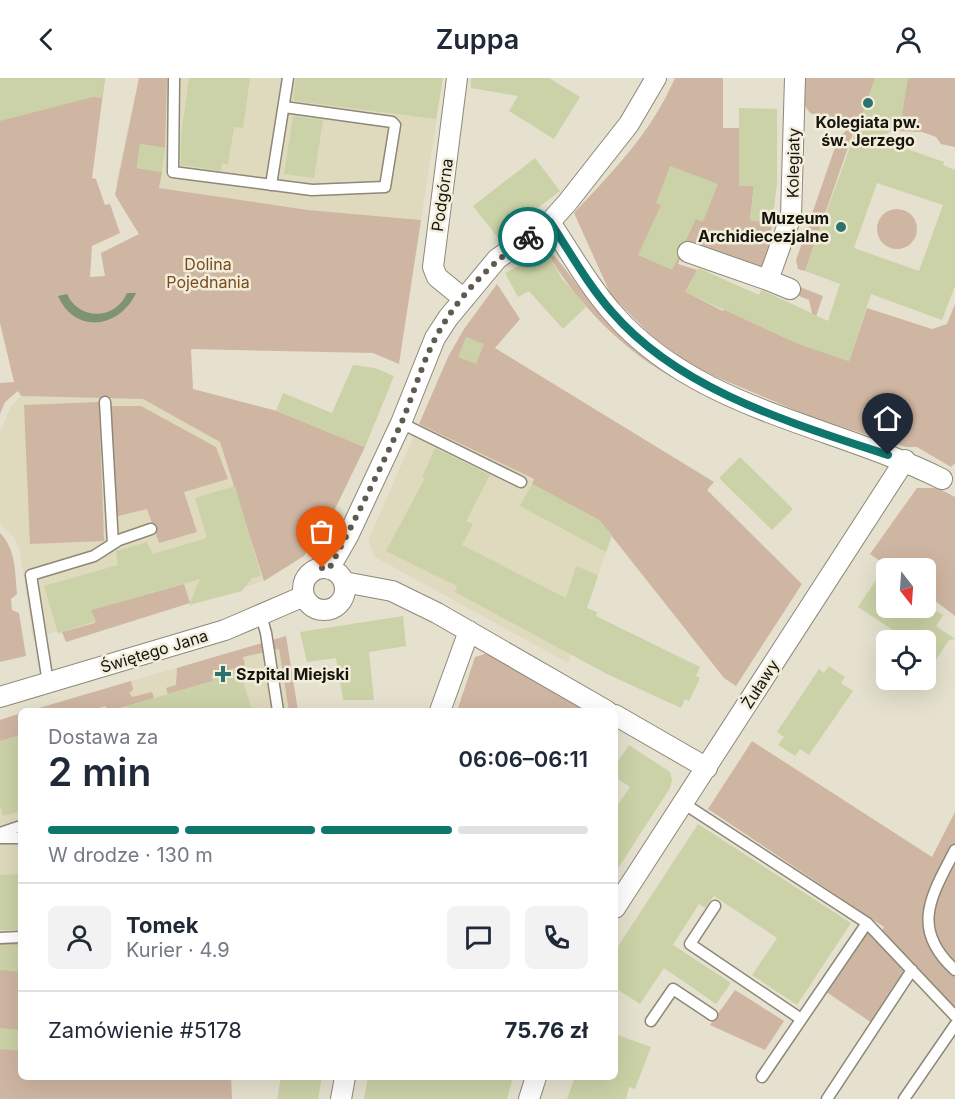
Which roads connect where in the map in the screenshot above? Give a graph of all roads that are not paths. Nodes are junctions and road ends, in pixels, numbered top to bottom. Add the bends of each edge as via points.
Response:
1 (174, 78) edge
2 (288, 78) edge
3 (457, 78) edge
4 (656, 78) edge
5 (795, 78) edge
6 (284, 107) junction
7 (271, 185) junction
8 (550, 222) junction
9 (688, 252) dead end
10 (768, 280) junction
11 (790, 289) dead end
12 (464, 298) junction
13 (105, 402) dead end
14 (401, 423) junction
15 (905, 460) junction
16 (520, 482) dead end
17 (949, 482) edge
18 (151, 529) dead end
19 (113, 544) junction
20 (329, 569) junction
21 (344, 582) junction
22 (304, 596) junction
23 (261, 615) junction
24 (469, 631) junction
25 (48, 683) junction
26 (0, 697) edge
27 (277, 708) edge
28 (441, 708) edge
29 (602, 708) edge
30 (618, 718) edge
31 (706, 768) junction
32 (684, 803) junction
33 (18, 827) edge
34 (0, 832) edge
35 (18, 837) edge
36 (0, 838) edge
37 (955, 850) edge
38 (618, 903) edge
39 (715, 906) dead end
40 (867, 923) junction
41 (18, 937) edge
42 (0, 938) edge
43 (912, 970) junction
44 (955, 970) edge
45 (712, 1015) dead end
46 (955, 1016) edge
47 (801, 1019) junction
48 (651, 1021) dead end
49 (955, 1025) edge
50 (762, 1077) dead end
51 (344, 1080) edge
52 (535, 1080) edge
53 (341, 1099) edge
54 (529, 1099) edge
55 (827, 1099) edge
56 (904, 1099) edge

1 - 7 lane via 173,172
2 - 6 lane
3 - 12 street, Podgórna via 433,267 437,278
4 - 8 street via 629,124
5 - 10 street, Kolegiaty via 791,216
6 - 7 lane
6 - 7 lane via 392,122 395,125 388,182 385,187 312,190
8 - 12 street via 497,259
8 - 15 street via 612,312 673,365 791,423
9 - 10 street
10 - 11 street
12 - 14 street via 435,338
13 - 19 lane
14 - 16 lane
14 - 20 street
15 - 17 street
15 - 31 street, Żuławy
18 - 19 lane
19 - 25 lane via 94,556 31,575
20 - 21 street via 341,575
20 - 22 street via 309,574 303,585
21 - 22 street via 342,602 330,610 316,609
21 - 24 street via 392,591
22 - 23 street, Świętego Jana
23 - 25 street, Świętego Jana via 225,630
23 - 27 lane
24 - 28 street
24 - 29 street
25 - 26 street, Świętego Jana
30 - 31 street
31 - 32 street, Żuławy
32 - 38 street, Żuławy
32 - 40 lane
33 - 34 lane
35 - 36 lane
37 - 44 lane via 929,901 928,925 935,945
39 - 47 lane via 690,944
40 - 43 lane
40 - 47 lane
41 - 42 lane
43 - 46 lane
43 - 55 lane
45 - 48 lane via 673,989
47 - 50 lane
49 - 56 lane
51 - 53 street
52 - 54 street

